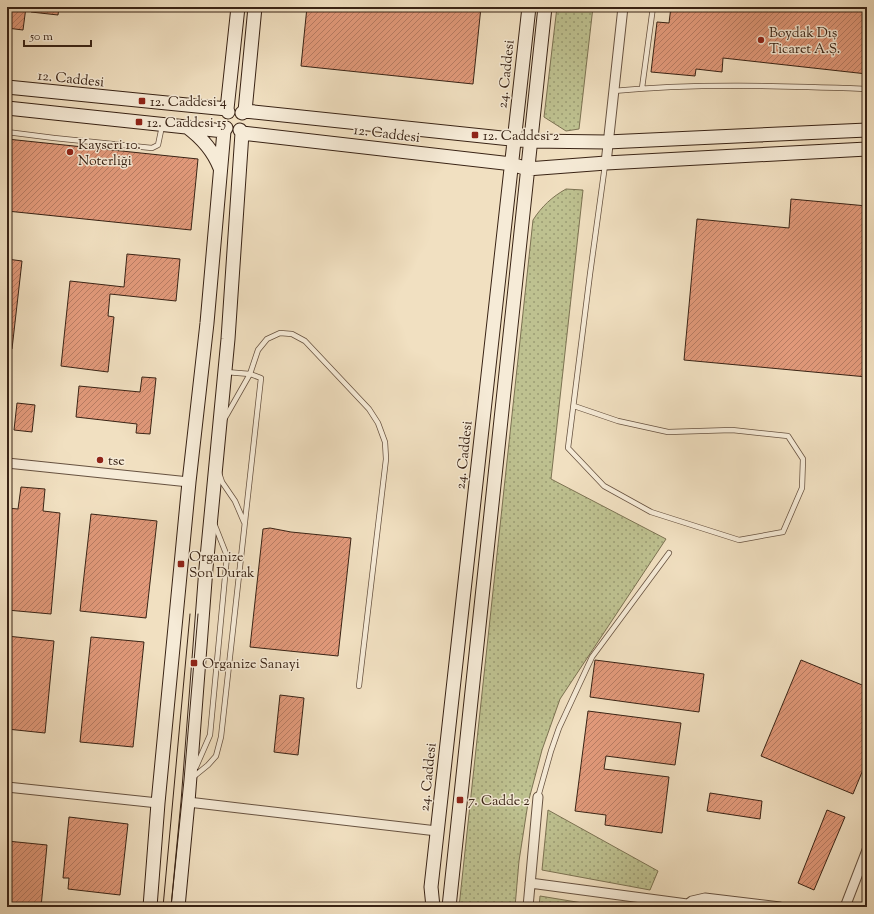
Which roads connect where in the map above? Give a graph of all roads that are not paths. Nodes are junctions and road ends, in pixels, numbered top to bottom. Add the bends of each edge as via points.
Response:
1 (238, 7) edge
2 (255, 7) edge
3 (529, 7) edge
4 (545, 7) edge
5 (623, 7) edge
6 (653, 7) edge
7 (7, 87) edge
8 (642, 88) junction
9 (867, 89) edge
10 (613, 91) junction
11 (7, 108) edge
12 (227, 110) junction
13 (243, 112) junction
14 (163, 124) junction
15 (186, 127) junction
16 (225, 130) junction
17 (867, 130) edge
18 (241, 131) junction
19 (7, 132) edge
20 (514, 139) junction
21 (530, 141) junction
22 (607, 142) junction
23 (867, 149) edge
24 (606, 163) junction
25 (512, 164) junction
26 (220, 169) junction
27 (527, 169) junction
28 (224, 372) junction
29 (250, 374) junction
30 (574, 406) junction
31 (219, 428) junction
32 (216, 461) junction
33 (7, 463) edge
34 (189, 482) junction
35 (211, 514) junction
36 (245, 523) junction
37 (668, 553) dead end
38 (359, 686) dead end
39 (190, 780) junction
40 (7, 787) edge
41 (538, 797) joint
42 (188, 802) junction
43 (158, 803) junction
44 (437, 831) junction
45 (867, 850) edge
46 (530, 882) junction
47 (686, 905) edge
48 (150, 907) edge
49 (178, 907) edge
50 (433, 907) edge
51 (449, 907) edge
52 (528, 907) edge
53 (780, 907) edge
54 (845, 907) edge

1 - 12 street
2 - 13 street
3 - 20 street, 24. Caddesi
4 - 21 street
5 - 10 street
6 - 8 lane
7 - 12 street, 12. Caddesi
8 - 9 lane via 736,85
8 - 10 lane
10 - 22 street
11 - 14 street
12 - 13 street
12 - 16 street via 223,122
13 - 18 street via 245,120
13 - 20 street, 12. Caddesi
14 - 15 street
14 - 19 lane via 158,145 152,148
15 - 16 street
15 - 26 street via 208,146
16 - 18 street
16 - 26 street
17 - 22 street, 12. Caddesi
18 - 25 street, 12. Caddesi
18 - 28 street
20 - 21 street, 12. Caddesi
20 - 25 street, 24. Caddesi
21 - 22 street, 12. Caddesi
21 - 27 street
22 - 24 street
23 - 24 street
24 - 27 street
24 - 30 lane
25 - 27 street, 12. Caddesi
25 - 44 street, 24. Caddesi
26 - 34 street via 206,331
27 - 51 street
28 - 29 lane
28 - 31 street
29 - 31 lane
29 - 36 lane via 260,378
29 - 38 lane via 258,350 268,339 280,334 292,334 305,341 369,409 385,442 386,459
30 - 30 lane via 568,448 604,486 651,512 739,540 783,532 802,488 803,459 788,436 732,430 668,432 618,421
31 - 32 street
32 - 35 street
32 - 36 lane via 222,482 235,501
33 - 34 street
34 - 43 street
35 - 39 street
35 - 39 lane via 227,556 210,735
36 - 39 lane via 221,737 216,756
37 - 41 lane via 592,657 559,728
39 - 42 street
40 - 43 street
41 - 46 street
42 - 44 street
42 - 49 street
43 - 48 street
44 - 50 street, 24. Caddesi via 431,887
45 - 54 street
46 - 47 street
46 - 52 street
47 - 53 street via 705,898

